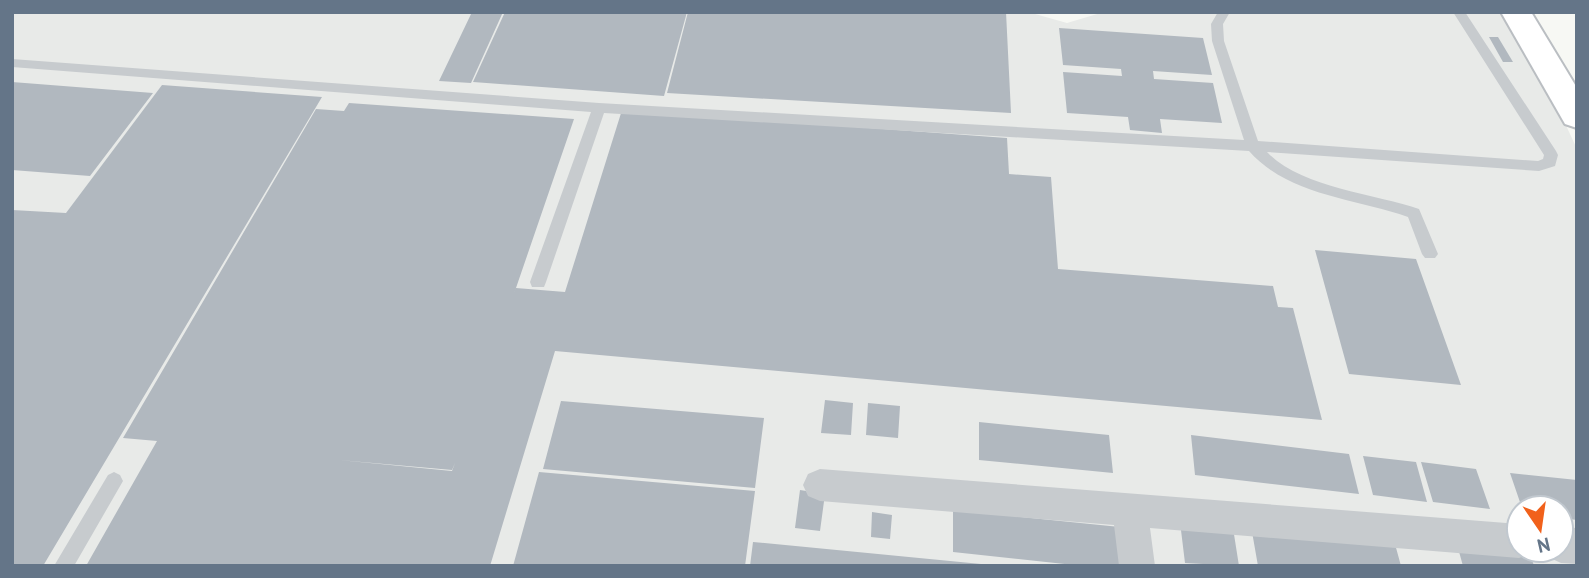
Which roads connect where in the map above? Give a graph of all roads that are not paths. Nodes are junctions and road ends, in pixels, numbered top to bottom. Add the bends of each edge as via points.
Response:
1 (1224, 12) edge
2 (1459, 12) edge
3 (1516, 12) edge
4 (12, 63) edge
5 (599, 107) junction
6 (1577, 116) edge
7 (1254, 146) junction
8 (1430, 254) dead end
9 (538, 282) dead end
10 (114, 481) dead end
11 (820, 485) dead end
12 (1130, 512) junction
13 (1505, 540) edge
14 (62, 566) edge
15 (1137, 566) edge

1 - 7 lane via 1217,24 1218,41
2 - 7 lane via 1551,155 1550,162 1539,166
3 - 6 main road
4 - 5 lane
5 - 7 lane
5 - 9 lane
7 - 8 lane via 1275,168 1415,213
10 - 14 lane
11 - 12 street
12 - 13 street
12 - 15 street

